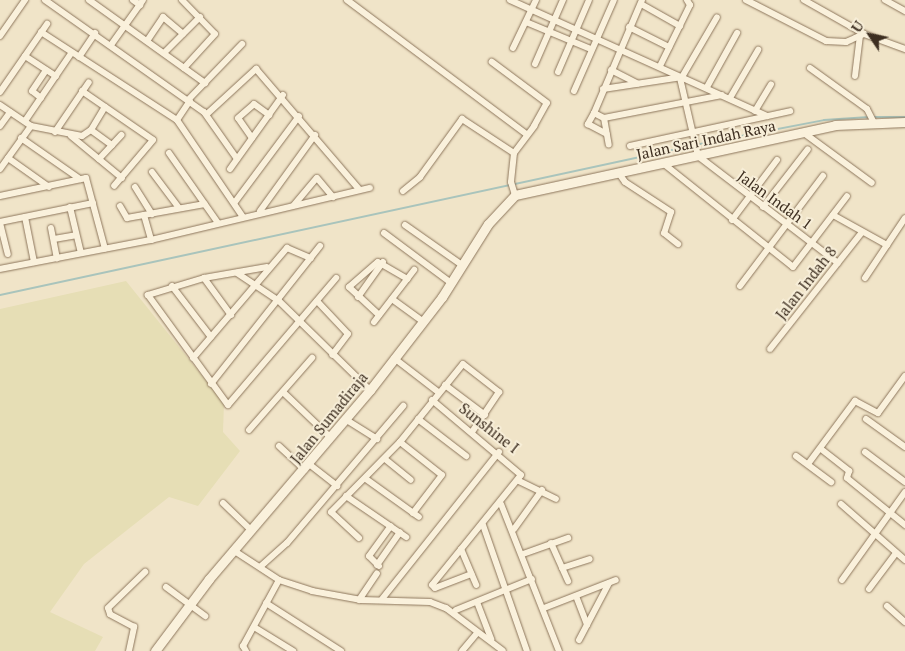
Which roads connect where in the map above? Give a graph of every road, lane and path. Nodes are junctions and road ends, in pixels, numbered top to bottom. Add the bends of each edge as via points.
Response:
1 (25, 0) edge
2 (45, 0) edge
3 (89, 0) edge
4 (132, 0) edge
5 (182, 0) edge
6 (347, 0) edge
7 (510, 0) edge
8 (536, 0) edge
9 (563, 0) edge
10 (589, 0) edge
11 (614, 0) edge
12 (686, 0) edge
13 (746, 0) edge
14 (804, 0) edge
15 (885, 0) edge
16 (141, 2) edge
17 (642, 2) edge
18 (905, 11) edge
19 (530, 12) junction
20 (200, 17) junction
21 (718, 17) dead end
22 (552, 21) junction
23 (526, 22) junction
24 (47, 24) dead end
25 (125, 26) junction
26 (680, 26) junction
27 (629, 27) junction
28 (575, 30) junction
29 (41, 32) junction
30 (549, 32) junction
31 (737, 32) dead end
32 (95, 33) junction
33 (183, 34) junction
34 (0, 36) edge
35 (862, 36) junction
36 (570, 40) junction
37 (595, 40) junction
38 (147, 41) junction
39 (242, 44) dead end
40 (111, 45) junction
41 (669, 47) junction
42 (513, 48) dead end
43 (591, 49) junction
44 (905, 49) edge
45 (758, 50) dead end
46 (72, 52) junction
47 (618, 52) junction
48 (164, 53) junction
49 (25, 56) junction
50 (79, 56) junction
51 (492, 62) dead end
52 (535, 64) dead end
53 (660, 66) junction
54 (184, 68) junction
55 (810, 68) dead end
56 (46, 70) junction
57 (610, 70) junction
58 (558, 72) dead end
59 (56, 76) junction
60 (854, 76) dead end
61 (682, 77) junction
62 (89, 82) dead end
63 (205, 83) junction
64 (638, 84) junction
65 (771, 84) dead end
66 (707, 87) junction
67 (603, 89) junction
68 (82, 91) junction
69 (574, 91) dead end
70 (0, 92) edge
71 (283, 95) junction
72 (722, 95) junction
73 (41, 98) junction
74 (730, 98) junction
75 (189, 100) junction
76 (686, 102) junction
77 (0, 105) edge
78 (105, 107) junction
79 (755, 111) junction
80 (790, 111) dead end
81 (10, 112) junction
82 (594, 113) junction
83 (207, 114) junction
84 (269, 115) junction
85 (299, 116) junction
86 (766, 116) junction
87 (604, 118) junction
88 (873, 119) junction
89 (177, 120) junction
90 (905, 122) edge
91 (28, 123) junction
92 (0, 126) edge
93 (91, 130) junction
94 (55, 132) junction
95 (804, 133) junction
96 (526, 134) junction
97 (607, 134) junction
98 (121, 135) dead end
99 (315, 135) junction
100 (71, 136) junction
101 (694, 136) junction
102 (21, 138) junction
103 (252, 138) junction
104 (112, 144) junction
105 (609, 145) dead end
106 (630, 146) dead end
107 (808, 149) dead end
108 (169, 153) dead end
109 (514, 153) junction
110 (698, 154) junction
111 (8, 158) junction
112 (99, 160) junction
113 (237, 160) junction
114 (778, 160) dead end
115 (664, 164) junction
116 (0, 169) edge
117 (230, 169) dead end
118 (152, 172) dead end
119 (618, 172) junction
120 (823, 176) dead end
121 (122, 178) junction
122 (80, 179) junction
123 (872, 182) dead end
124 (114, 186) dead end
125 (48, 187) junction
126 (135, 187) dead end
127 (370, 188) dead end
128 (359, 189) junction
129 (403, 191) dead end
130 (514, 193) junction
131 (0, 196) edge
132 (848, 196) dead end
133 (333, 197) junction
134 (748, 198) junction
135 (235, 202) junction
136 (93, 203) junction
137 (205, 204) junction
138 (294, 205) junction
139 (120, 206) dead end
140 (70, 207) junction
141 (763, 207) junction
142 (179, 208) junction
143 (260, 212) junction
144 (152, 214) junction
145 (144, 215) junction
146 (833, 215) junction
147 (25, 217) junction
148 (243, 217) junction
149 (905, 218) edge
150 (732, 220) junction
151 (0, 223) edge
152 (218, 223) junction
153 (788, 224) junction
154 (405, 225) dead end
155 (51, 228) dead end
156 (862, 232) junction
157 (384, 233) dead end
158 (76, 235) junction
159 (54, 239) junction
160 (151, 240) junction
161 (812, 243) junction
162 (3, 244) edge
163 (678, 244) dead end
164 (320, 246) dead end
165 (886, 246) junction
166 (105, 248) junction
167 (769, 251) junction
168 (81, 253) junction
169 (8, 254) dead end
170 (58, 258) junction
171 (311, 258) junction
172 (34, 262) junction
173 (383, 262) junction
174 (838, 263) junction
175 (462, 265) junction
176 (267, 267) junction
177 (0, 269) edge
178 (414, 270) dead end
179 (236, 273) junction
180 (204, 278) junction
181 (336, 278) dead end
182 (865, 278) dead end
183 (407, 279) junction
184 (451, 282) junction
185 (257, 283) junction
186 (172, 286) junction
187 (740, 286) dead end
188 (358, 296) junction
189 (392, 299) junction
190 (279, 301) junction
191 (317, 301) junction
192 (231, 315) junction
193 (379, 315) junction
194 (297, 321) junction
195 (422, 321) junction
196 (374, 322) dead end
197 (211, 338) junction
198 (770, 349) dead end
199 (332, 355) junction
200 (193, 358) junction
201 (312, 358) dead end
202 (394, 358) junction
203 (905, 376) edge
204 (211, 384) junction
205 (445, 384) junction
206 (370, 390) junction
207 (283, 392) junction
208 (438, 392) junction
209 (432, 400) junction
210 (403, 406) dead end
211 (485, 415) junction
212 (344, 419) junction
213 (418, 419) junction
214 (866, 419) dead end
215 (249, 430) dead end
216 (472, 432) junction
217 (331, 438) junction
218 (377, 439) junction
219 (902, 441) edge
220 (400, 442) junction
221 (279, 446) dead end
222 (905, 447) edge
223 (821, 449) junction
224 (499, 452) junction
225 (865, 452) dead end
226 (466, 456) dead end
227 (796, 456) dead end
228 (385, 459) junction
229 (808, 464) junction
230 (307, 467) junction
231 (366, 479) junction
232 (411, 480) dead end
233 (519, 481) junction
234 (831, 482) dead end
235 (905, 482) edge
236 (337, 486) junction
237 (542, 490) junction
238 (905, 492) edge
239 (346, 496) junction
240 (556, 499) dead end
241 (223, 503) dead end
242 (501, 504) junction
243 (841, 504) dead end
244 (889, 512) junction
245 (483, 525) junction
246 (905, 525) edge
247 (391, 526) junction
248 (514, 529) junction
249 (251, 530) junction
250 (874, 534) junction
251 (359, 538) dead end
252 (568, 538) dead end
253 (551, 543) junction
254 (461, 549) junction
255 (234, 550) junction
256 (896, 553) junction
257 (523, 554) junction
258 (590, 559) dead end
259 (905, 560) edge
260 (260, 568) junction
261 (378, 568) junction
262 (562, 568) junction
263 (145, 572) dead end
264 (470, 574) junction
265 (532, 579) junction
266 (279, 580) junction
267 (568, 580) dead end
268 (616, 580) dead end
269 (842, 580) dead end
270 (609, 583) junction
271 (476, 585) dead end
272 (166, 587) dead end
273 (869, 588) dead end
274 (506, 592) junction
275 (576, 596) junction
276 (382, 598) junction
277 (358, 600) junction
278 (477, 602) junction
279 (266, 603) junction
280 (189, 604) junction
281 (886, 606) dead end
282 (544, 608) junction
283 (456, 610) dead end
284 (205, 616) dead end
285 (905, 622) edge
286 (587, 625) junction
287 (254, 627) junction
288 (477, 633) junction
289 (491, 640) dead end
290 (579, 640) dead end
291 (129, 651) edge
292 (155, 651) edge
293 (246, 651) edge
294 (294, 651) edge
295 (342, 651) edge
296 (462, 651) edge
297 (503, 651) edge
298 (527, 651) edge
299 (559, 651) edge

1 - 34 street
2 - 32 street
3 - 25 street
4 - 16 street
5 - 20 street
6 - 96 street
7 - 19 street
8 - 19 street
9 - 22 street
10 - 28 street
11 - 37 street
12 - 26 street via 690,5
13 - 35 street via 826,41
14 - 35 street
15 - 18 street
16 - 25 street
17 - 26 street
17 - 27 street
19 - 22 street
19 - 23 street
20 - 33 street
20 - 54 street via 216,34
21 - 61 street
22 - 28 street
22 - 30 street
23 - 30 street
23 - 42 street
24 - 29 street
25 - 38 street
25 - 40 street
26 - 41 street
27 - 41 street
27 - 47 street
28 - 36 street
28 - 37 street
29 - 46 street
29 - 49 street
30 - 36 street
30 - 52 street
31 - 66 street
32 - 40 street
32 - 50 street
33 - 38 street via 163,18
33 - 48 street
35 - 44 street
35 - 60 street
36 - 43 street
36 - 58 street
37 - 43 street
37 - 47 street
38 - 48 street
39 - 63 street
40 - 75 street
41 - 53 street
43 - 69 street
45 - 74 street
46 - 50 street
46 - 59 street
47 - 53 street
47 - 57 street
48 - 54 street
49 - 56 street
49 - 70 street
50 - 89 street
51 - 96 street via 547,103
53 - 61 street
54 - 63 street
55 - 88 street
56 - 59 street
56 - 73 street via 32,91
57 - 64 street
57 - 67 street
59 - 73 street
61 - 64 street
61 - 66 street
61 - 76 street
62 - 68 street
63 - 75 street
64 - 67 street
65 - 79 street
66 - 72 street
67 - 82 street
68 - 78 street
68 - 94 street
71 - 83 street via 254,68
71 - 84 street
71 - 85 street
72 - 74 street
72 - 76 street
73 - 91 street
74 - 79 street
75 - 83 street
75 - 89 street
76 - 87 street
76 - 101 street
77 - 81 street
78 - 93 street
78 - 121 street via 153,142
79 - 86 street
80 - 86 street
81 - 91 street
81 - 92 street
82 - 87 street
82 - 97 street via 588,124
83 - 113 street
84 - 103 street
84 - 103 street via 254,104 238,118
85 - 99 street
85 - 135 street
86 - 101 street
87 - 97 street
88 - 90 street, Jalan Sari Indah Raya
88 - 95 street, Jalan Sari Indah Raya
89 - 135 street
91 - 94 street
91 - 102 street
93 - 100 street
93 - 104 street
94 - 100 street
95 - 110 street, Jalan Sari Indah Raya
95 - 123 street
96 - 109 street
97 - 105 street
98 - 104 street
99 - 128 street
99 - 143 street
100 - 112 street
101 - 106 street
101 - 110 street
102 - 111 street
102 - 122 street
103 - 113 street
104 - 112 street
107 - 141 street
108 - 137 street
109 - 129 street via 462,119 420,177
109 - 130 street via 511,182
110 - 115 street, Jalan Sari Indah Raya
110 - 134 street, Jalan Indah 1
111 - 116 street
111 - 125 street
112 - 121 street
113 - 117 street
114 - 134 street
115 - 119 street, Jalan Sari Indah Raya
115 - 150 street
118 - 142 street
119 - 130 street, Jalan Sari Indah Raya
119 - 163 street via 625,182 671,212 664,233
120 - 153 street
121 - 124 street
122 - 125 street
122 - 136 street via 88,179
125 - 131 street
126 - 144 street
127 - 128 street
128 - 133 street
130 - 175 street, Jalan Sumadiraja via 488,224
132 - 146 street
133 - 138 street
133 - 138 street via 317,178
134 - 141 street, Jalan Indah 1
134 - 150 street
135 - 148 street
136 - 140 street
136 - 166 street
137 - 142 street
137 - 152 street
138 - 143 street
139 - 145 street via 127,218
140 - 147 street
140 - 158 street
141 - 153 street, Jalan Indah 1
142 - 144 street
143 - 148 street
144 - 145 street
145 - 160 street
146 - 156 street
146 - 161 street
147 - 151 street
147 - 172 street
148 - 152 street
149 - 165 street
150 - 167 street
151 - 162 street
152 - 160 street
153 - 161 street, Jalan Indah 1
153 - 167 street
154 - 175 street
155 - 159 street
156 - 165 street
156 - 174 street, Jalan Indah 8
157 - 184 street
158 - 159 street
158 - 168 street
159 - 170 street
160 - 166 street
161 - 167 street via 792,267
161 - 174 street, Jalan Indah 1
162 - 169 street
164 - 171 street
165 - 182 street
166 - 168 street
167 - 187 street
168 - 170 street
170 - 172 street
171 - 176 street via 289,247
171 - 190 street
172 - 177 street
173 - 183 street
173 - 188 street
173 - 188 street via 375,263 348,287
174 - 198 street, Jalan Indah 8
175 - 184 street, Jalan Sumadiraja
176 - 179 street
176 - 185 street
178 - 183 street
179 - 180 street
179 - 185 street
180 - 186 street
180 - 192 street
181 - 191 street
183 - 189 street
184 - 195 street, Jalan Sumadiraja
185 - 190 street
185 - 192 street
186 - 197 street
186 - 200 street via 148,296
188 - 193 street
189 - 193 street
189 - 195 street
190 - 194 street
190 - 204 street
191 - 194 street
191 - 199 street via 348,334
192 - 197 street
193 - 196 street
194 - 199 street
194 - 204 street via 230,405
195 - 202 street, Jalan Sumadiraja
197 - 200 street
199 - 206 street
200 - 204 street
201 - 207 street
202 - 206 street, Jalan Sumadiraja
202 - 208 street
203 - 223 street via 878,413 855,401
205 - 208 street
205 - 211 street
205 - 211 street via 465,364 499,392
206 - 212 street, Jalan Sumadiraja
207 - 215 street
207 - 217 street
208 - 209 street
209 - 213 street
209 - 216 street, Sunshine I
210 - 218 street
211 - 216 street
212 - 217 street, Jalan Sumadiraja
212 - 218 street
213 - 220 street
213 - 226 street
214 - 219 street
216 - 224 street, Sunshine I
217 - 230 street, Jalan Sumadiraja
218 - 236 street
219 - 222 street
220 - 228 street
220 - 231 street via 442,475 416,515
221 - 230 street
223 - 229 street
223 - 244 street via 849,470 847,478
224 - 233 street, Sunshine I via 517,467
224 - 276 street
225 - 235 street
227 - 229 street
228 - 231 street
228 - 232 street
229 - 234 street
230 - 236 street
230 - 249 street, Jalan Sumadiraja
231 - 239 street
233 - 237 street
233 - 242 street
236 - 260 street
237 - 240 street
237 - 248 street
238 - 244 street
239 - 247 street
239 - 251 street via 330,514
241 - 249 street
242 - 245 street
242 - 248 street
243 - 250 street
244 - 246 street
244 - 250 street
245 - 254 street
245 - 274 street
247 - 261 street via 370,556
247 - 261 street via 403,535
248 - 257 street
249 - 255 street, Jalan Sumadiraja
250 - 256 street
250 - 269 street
252 - 253 street
253 - 257 street
253 - 262 street
254 - 264 street
254 - 264 street via 432,585 435,588
255 - 260 street
255 - 280 street, Jalan Sumadiraja
256 - 259 street
256 - 273 street
257 - 265 street
258 - 262 street
260 - 266 street
261 - 277 street
262 - 267 street
263 - 291 street via 108,608 110,614 134,627
264 - 271 street
265 - 274 street
265 - 282 street
266 - 277 street
266 - 279 street
268 - 270 street
270 - 275 street
270 - 286 street
272 - 280 street
274 - 278 street
274 - 298 street
275 - 282 street
275 - 286 street
276 - 277 street
276 - 288 street via 446,608
278 - 283 street
278 - 289 street
279 - 287 street
279 - 295 street
280 - 284 street
280 - 292 street, Jalan Sumadiraja
281 - 285 street
282 - 299 street
286 - 290 street
287 - 293 street via 243,646
287 - 294 street
288 - 296 street
288 - 297 street

